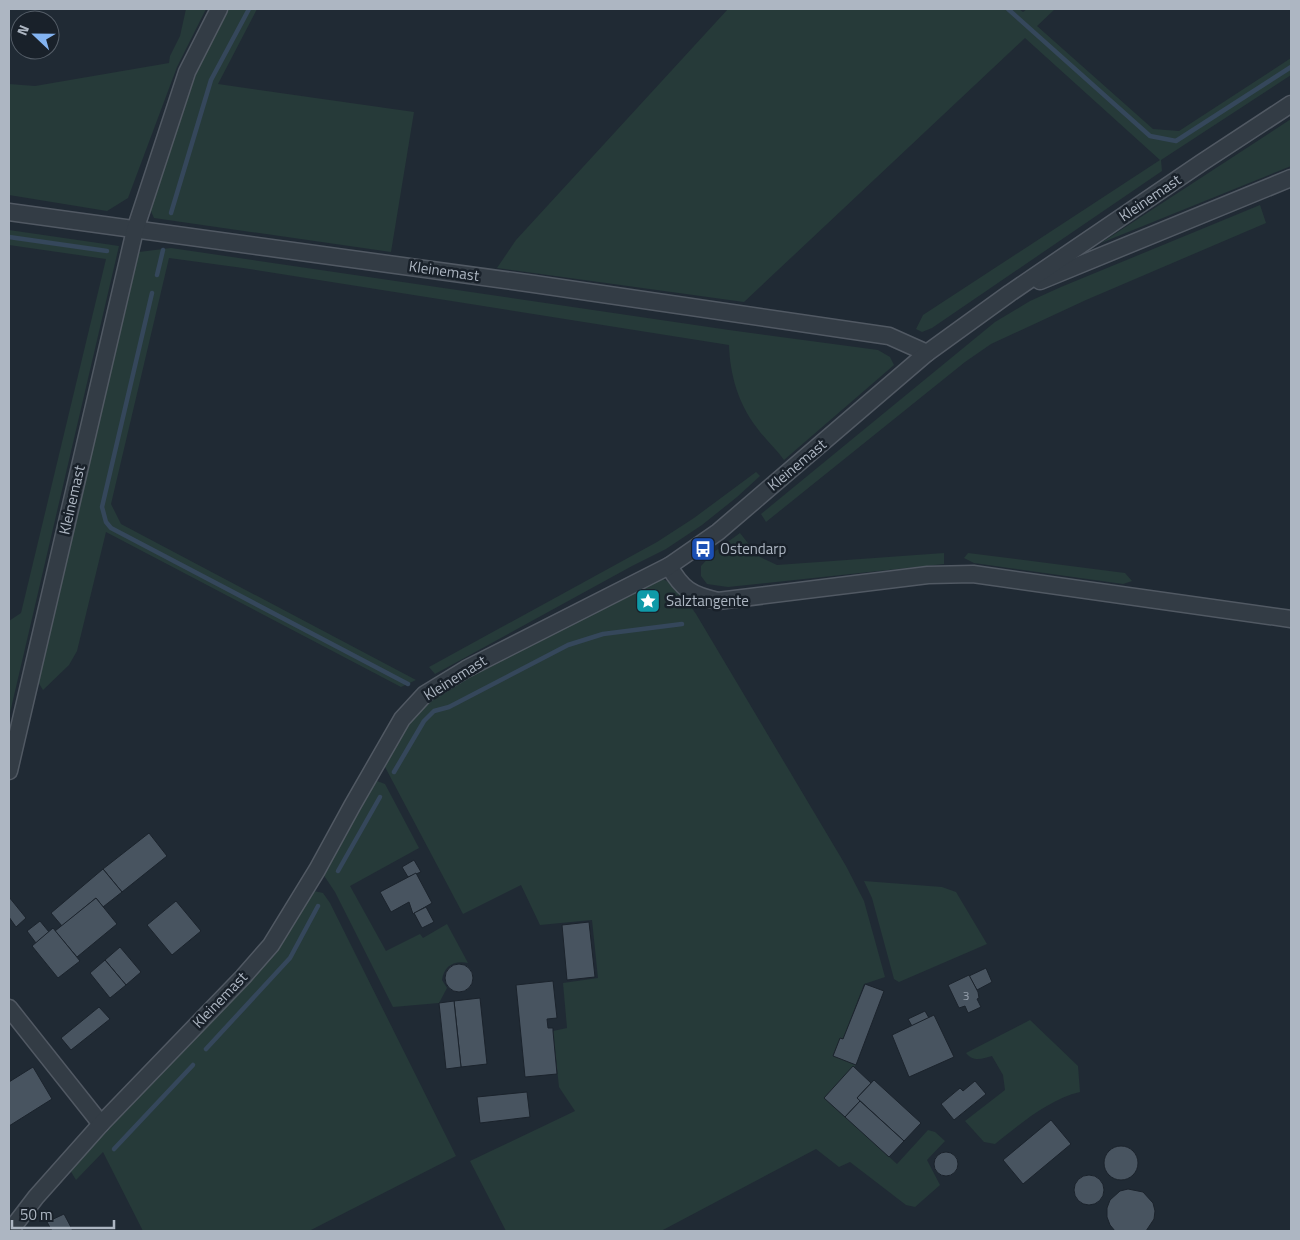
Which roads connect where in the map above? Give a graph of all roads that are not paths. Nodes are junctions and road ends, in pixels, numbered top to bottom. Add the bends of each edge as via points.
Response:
1 (219, 9) edge
2 (1291, 104) edge
3 (1291, 178) edge
4 (9, 212) edge
5 (135, 230) junction
6 (1010, 293) junction
7 (927, 353) junction
8 (669, 566) junction
9 (1291, 619) edge
10 (9, 771) edge
11 (9, 1008) edge
12 (100, 1124) junction
13 (10, 1231) edge

1 - 5 street, Kleinemast via 187,72
2 - 6 street, Kleinemast
3 - 6 street, Kleinemast
4 - 5 street, Kleinemast
5 - 7 street, Kleinemast via 890,336
5 - 10 street, Kleinemast
6 - 7 street, Kleinemast
7 - 8 street, Kleinemast via 718,532
8 - 9 street via 678,582 692,594 718,601 928,575 972,574
8 - 12 street, Kleinemast via 466,669 425,694 402,719 271,945
11 - 12 street
12 - 13 street, Kleinemast

